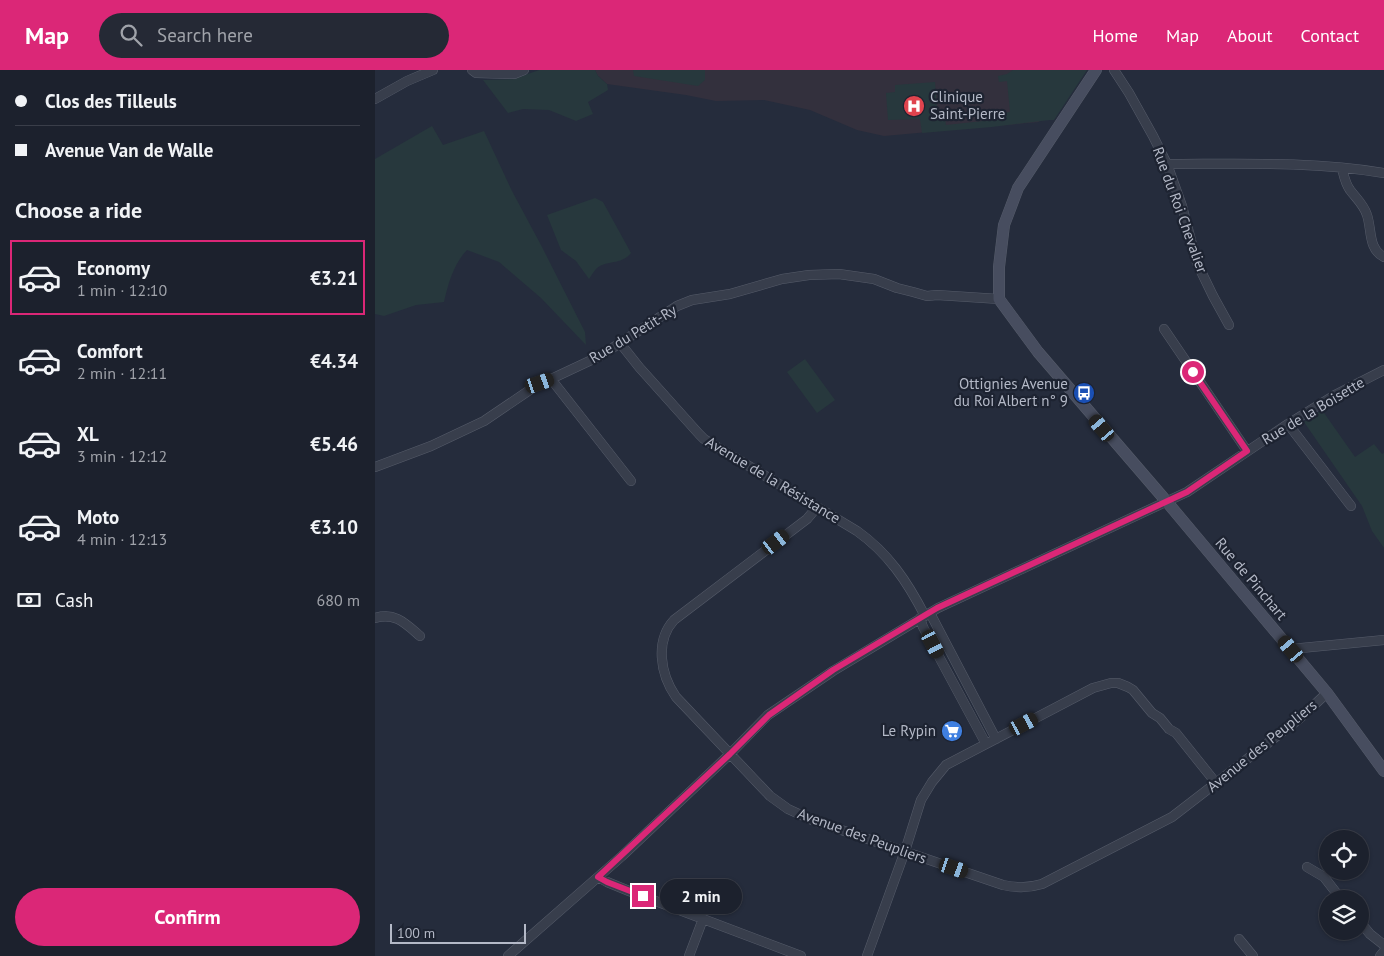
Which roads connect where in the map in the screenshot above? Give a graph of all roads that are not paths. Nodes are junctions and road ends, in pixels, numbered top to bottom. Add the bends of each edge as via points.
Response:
1 (433, 70) edge
2 (472, 70) edge
3 (524, 70) edge
4 (1097, 70) edge
5 (1114, 70) edge
6 (375, 99) edge
7 (1167, 164) junction
8 (1342, 168) junction
9 (1384, 173) edge
10 (1384, 257) edge
11 (999, 299) junction
12 (1229, 325) dead end
13 (1164, 329) dead end
14 (620, 344) junction
15 (1384, 370) edge
16 (551, 379) junction
17 (1288, 424) junction
18 (1247, 451) junction
19 (375, 467) edge
20 (631, 481) dead end
21 (1167, 502) junction
22 (1351, 506) dead end
23 (817, 507) junction
24 (925, 616) junction
25 (375, 618) edge
26 (420, 636) dead end
27 (1384, 640) edge
28 (1291, 649) junction
29 (961, 675) junction
30 (951, 680) junction
31 (1327, 694) junction
32 (996, 739) junction
33 (986, 744) junction
34 (730, 754) junction
35 (1384, 771) edge
36 (1216, 783) junction
37 (905, 851) junction
38 (1307, 867) dead end
39 (598, 877) junction
40 (1334, 890) edge
41 (703, 919) junction
42 (1369, 933) edge
43 (1239, 939) dead end
44 (1384, 945) edge
45 (1384, 950) edge
46 (508, 956) edge
47 (689, 956) edge
48 (801, 956) edge
49 (867, 956) edge
50 (1253, 956) edge
51 (1380, 956) edge

1 - 6 street
2 - 3 street via 476,73 514,74
4 - 11 main road via 1018,188 1005,225 999,267
5 - 7 street, Rue du Roi Chevalier
7 - 8 street via 1295,164
7 - 12 street, Rue du Roi Chevalier via 1197,263
8 - 9 street
8 - 10 street via 1345,182 1367,215 1373,246
11 - 14 street, Rue du Petit-Ry via 927,296 874,279 809,274 730,294 691,300
11 - 21 main road, Rue de Pinchart via 1038,352
13 - 18 street
14 - 16 street, Rue du Petit-Ry
14 - 23 street, Avenue de la Résistance via 699,434
15 - 17 street, Rue de la Boisette
16 - 19 street, Rue du Petit-Ry via 482,422
16 - 20 street
17 - 18 street, Rue de la Boisette
17 - 22 street
18 - 21 street, Rue de la Boisette
21 - 24 street, Rue de la Boisette
21 - 28 main road, Rue de Pinchart
23 - 24 street, Avenue de la Résistance via 861,534 885,555 902,576
23 - 34 street, Avenue des Peupliers via 807,519 674,620 664,636 663,666 671,691
24 - 29 street, Avenue de la Résistance
24 - 30 street, Avenue de la Résistance
24 - 34 street, Rue de la Boisette via 833,670 769,715
25 - 26 street via 392,616
27 - 28 street
28 - 31 main road, Rue de Pinchart
29 - 30 street
29 - 32 street, Avenue de la Résistance
30 - 33 street, Avenue de la Résistance
31 - 35 main road, Rue de Pinchart
31 - 36 street, Avenue des Peupliers
32 - 33 street
32 - 36 street via 1093,688 1118,683 1133,690 1152,713 1177,733
33 - 37 street via 946,765 932,782 921,800
34 - 37 street, Avenue des Peupliers via 763,790 788,809
34 - 39 street, Rue de la Boisette
36 - 37 street, Avenue des Peupliers via 1167,820 1035,886 1003,885
37 - 49 street
38 - 40 street via 1324,877
39 - 41 street
39 - 46 street, Rue de la Boisette
41 - 47 street
41 - 48 street
42 - 44 street
43 - 50 street
45 - 51 street

